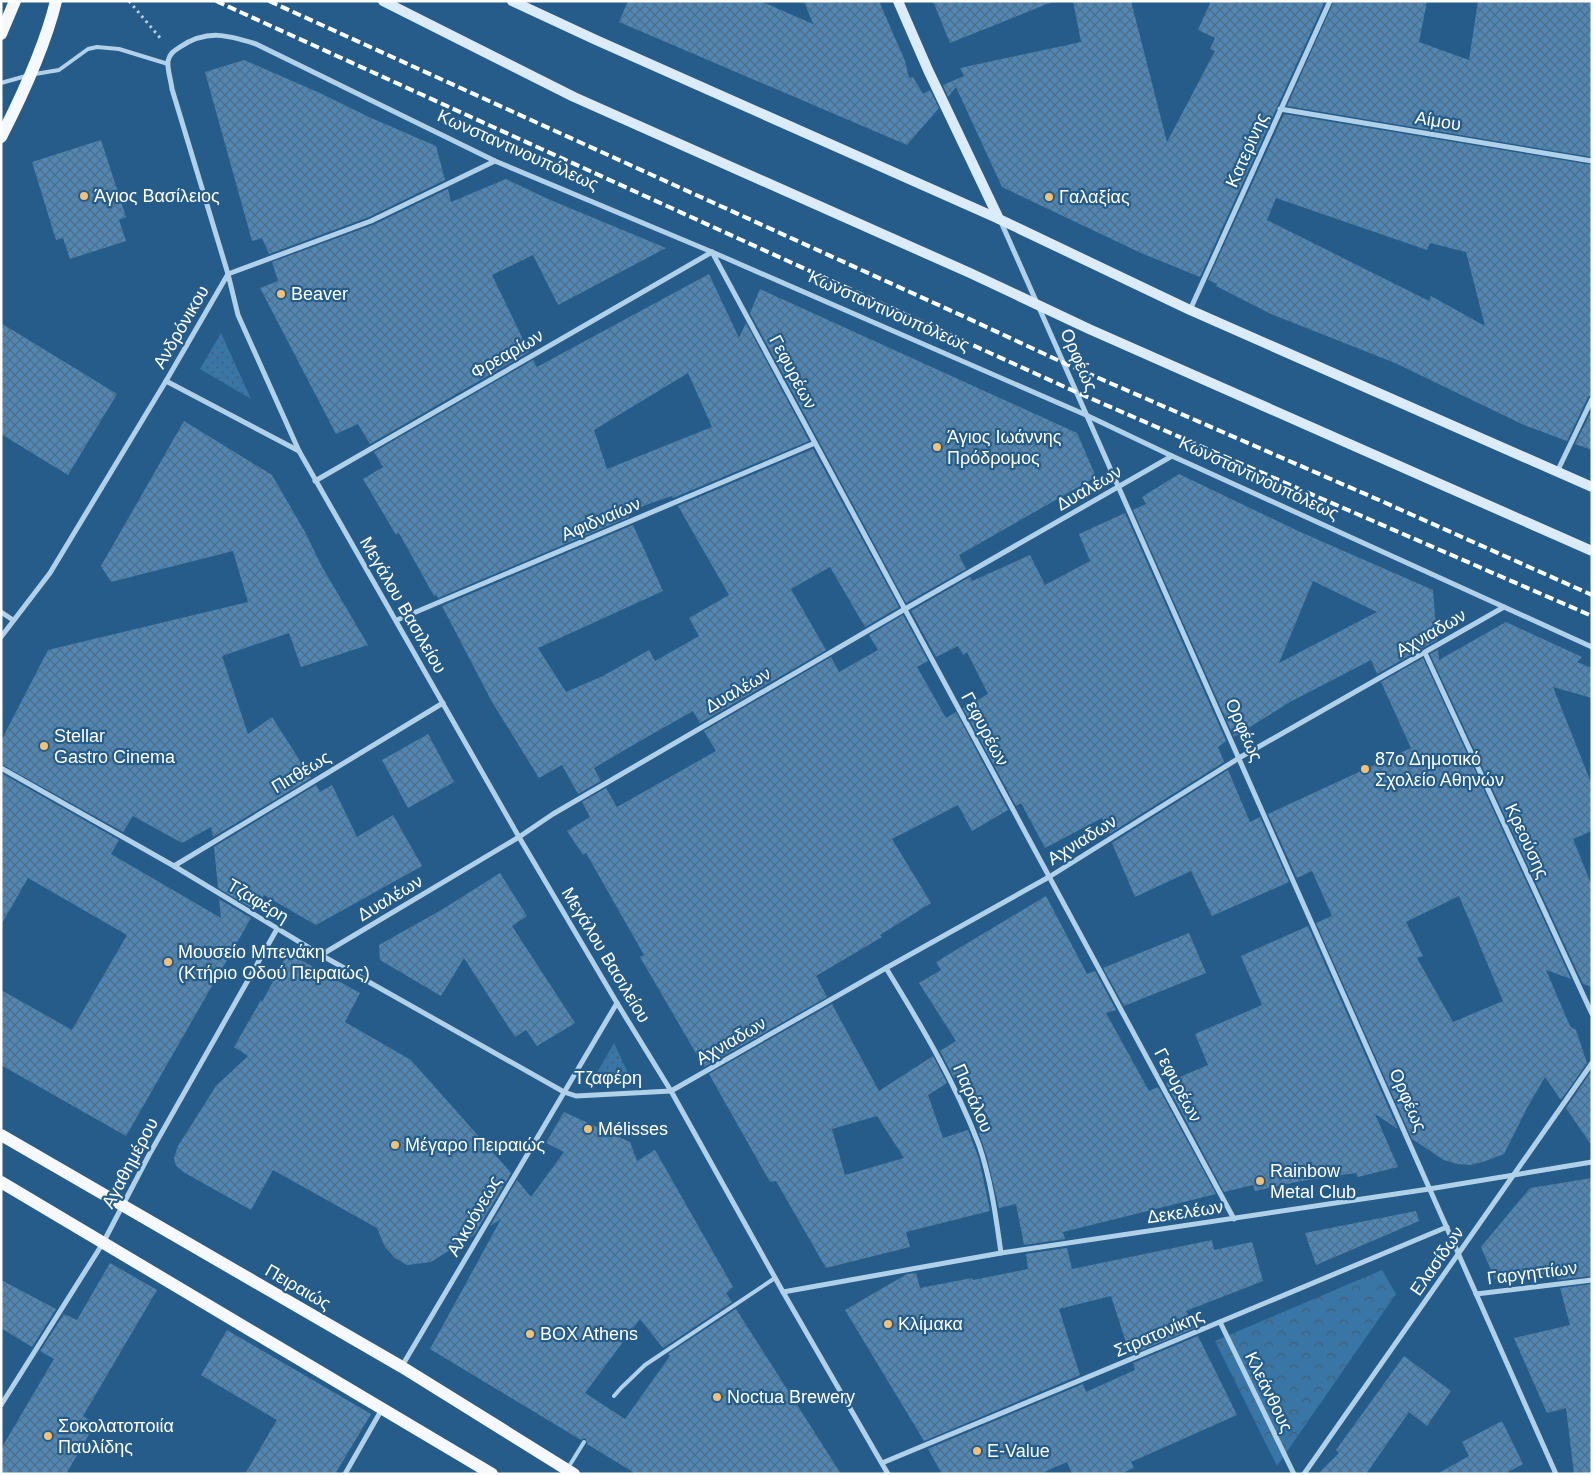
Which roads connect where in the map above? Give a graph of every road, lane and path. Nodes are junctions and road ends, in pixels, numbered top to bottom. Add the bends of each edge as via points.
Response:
1 (15, 1) edge
2 (56, 1) edge
3 (129, 1) edge
4 (383, 1) edge
5 (512, 1) edge
6 (898, 1) edge
7 (1330, 1) edge
8 (1, 34) edge
9 (171, 52) junction
10 (168, 64) junction
11 (1, 83) edge
12 (1280, 109) junction
13 (1, 137) edge
14 (495, 161) junction
15 (1592, 161) edge
16 (1000, 219) junction
17 (712, 252) junction
18 (228, 274) junction
19 (1036, 304) junction
20 (1190, 310) junction
21 (166, 381) junction
22 (1592, 399) edge
23 (1086, 415) junction
24 (815, 442) junction
25 (299, 451) junction
26 (1172, 456) junction
27 (1557, 472) junction
28 (316, 480) junction
29 (1118, 487) junction
30 (1592, 487) edge
31 (1592, 551) edge
32 (1504, 607) junction
33 (905, 609) junction
34 (1, 612) edge
35 (13, 620) junction
36 (397, 620) junction
37 (1, 638) edge
38 (1592, 647) edge
39 (1425, 653) junction
40 (443, 702) junction
41 (1238, 758) junction
42 (1, 768) edge
43 (519, 836) junction
44 (174, 866) junction
45 (1049, 876) junction
46 (277, 929) junction
47 (321, 955) junction
48 (886, 968) junction
49 (617, 1003) junction
50 (1592, 1014) edge
51 (1592, 1063) edge
52 (671, 1091) junction
53 (564, 1092) junction
54 (1, 1135) edge
55 (1592, 1162) edge
56 (1514, 1174) junction
57 (1, 1182) edge
58 (1429, 1189) junction
59 (122, 1205) junction
60 (1234, 1219) junction
61 (1447, 1228) junction
62 (104, 1243) junction
63 (1001, 1253) junction
64 (1458, 1254) junction
65 (775, 1278) junction
66 (1592, 1280) edge
67 (782, 1292) junction
68 (1476, 1294) junction
69 (1220, 1322) junction
70 (402, 1367) junction
71 (614, 1396) dead end
72 (2, 1403) edge
73 (382, 1408) junction
74 (584, 1442) dead end
75 (882, 1463) junction
76 (570, 1472) edge
77 (345, 1474) edge
78 (492, 1474) edge
79 (888, 1474) edge
80 (1294, 1474) edge
81 (1304, 1474) edge
82 (1556, 1474) edge

1 - 8 main road
2 - 13 main road via 34,63
3 - 9 path
4 - 19 main road via 574,97
5 - 16 main road
6 - 16 main road, Ορφέως
7 - 12 street, Κατερίνης
9 - 10 street, Μεγάλου Βασιλείου
9 - 14 street, Κωνσταντινουπόλεως via 204,36 220,35 256,44
10 - 11 lane via 120,49 97,47 88,49 58,70
10 - 18 street, Μεγάλου Βασιλείου via 172,89
12 - 15 street, Αίμου
12 - 20 street, Κατερίνης
14 - 17 street, Κωνσταντινουπόλεως
14 - 18 street, Ανδρόνικου via 371,221
16 - 19 street, Ορφέως
16 - 20 main road
17 - 23 street, Κωνσταντινουπόλεως
17 - 24 street, Γεφυρέων
17 - 28 street, Φρεαρίων
18 - 21 street, Ανδρόνικου
18 - 25 street, Μεγάλου Βασιλείου via 238,315
19 - 23 street, Ορφέως
19 - 31 main road
20 - 27 main road
21 - 25 street
21 - 35 street, Ανδρόνικου via 50,573
22 - 27 street
23 - 26 street, Κωνσταντινουπόλεως
23 - 29 street, Ορφέως
24 - 33 street, Γεφυρέων
24 - 36 street, Αφιδναίων
25 - 28 street, Μεγάλου Βασιλείου
26 - 29 street, Δυαλέων
26 - 32 street, Κωνσταντινουπόλεως
27 - 30 main road
28 - 36 street, Μεγάλου Βασιλείου
29 - 33 street, Δυαλέων
29 - 41 street, Ορφέως
32 - 38 street, Κωνσταντινουπόλεως
32 - 39 street, Αχνιαδων
33 - 43 street, Δυαλέων
33 - 45 street, Γεφυρέων
34 - 35 street
35 - 37 street, Ανδρόνικου
36 - 40 street, Μεγάλου Βασιλείου
39 - 41 street, Αχνιαδων
39 - 50 street, Κρεούσης
40 - 43 street, Μεγάλου Βασιλείου
40 - 44 street, Πιτθέως
41 - 45 street, Αχνιαδων
41 - 58 street, Ορφέως
42 - 44 street, Τζαφέρη
43 - 47 street, Δυαλέων
43 - 49 street, Μεγάλου Βασιλείου
44 - 46 street, Τζαφέρη
45 - 48 street, Αχνιαδων
45 - 60 street, Γεφυρέων
46 - 47 street, Τζαφέρη
46 - 59 street, Αγαθημέρου
47 - 53 street, Τζαφέρη
48 - 52 street, Αχνιαδων
48 - 63 street, Παράλου via 932,1043 979,1147 994,1202
49 - 52 street, Μεγάλου Βασιλείου
49 - 53 street, Αλκυόνεως
51 - 56 street, Ελασίδων
52 - 53 street, Τζαφέρη via 576,1096
52 - 65 street, Μεγάλου Βασιλείου
53 - 70 street, Αλκυόνεως
54 - 59 main road, Πειραιώς
55 - 56 street, Δεκελέων
56 - 58 street, Δεκελέων
56 - 64 street, Ελασίδων
57 - 62 main road
58 - 60 street, Δεκελέων
58 - 61 street, Ορφέως
59 - 62 street, Αγαθημέρου
59 - 70 main road, Πειραιώς
60 - 63 street, Δεκελέων
61 - 64 street, Ορφέως
61 - 69 street, Στρατονίκης
62 - 72 street, Αγαθημέρου
62 - 73 main road
63 - 67 street, Δεκελέων
64 - 68 street, Ορφέως
64 - 81 street, Ελασίδων
65 - 67 street, Μεγάλου Βασιλείου
65 - 71 lane via 645,1366
66 - 68 street, Γαργηττίων
67 - 75 street, Μεγάλου Βασιλείου
68 - 82 street, Ορφέως
69 - 75 street, Στρατονίκης
69 - 80 street, Κλεάνθους
70 - 76 main road, Πειραιώς
73 - 77 street
73 - 78 main road
74 - 76 lane
75 - 79 street, Μεγάλου Βασιλείου

